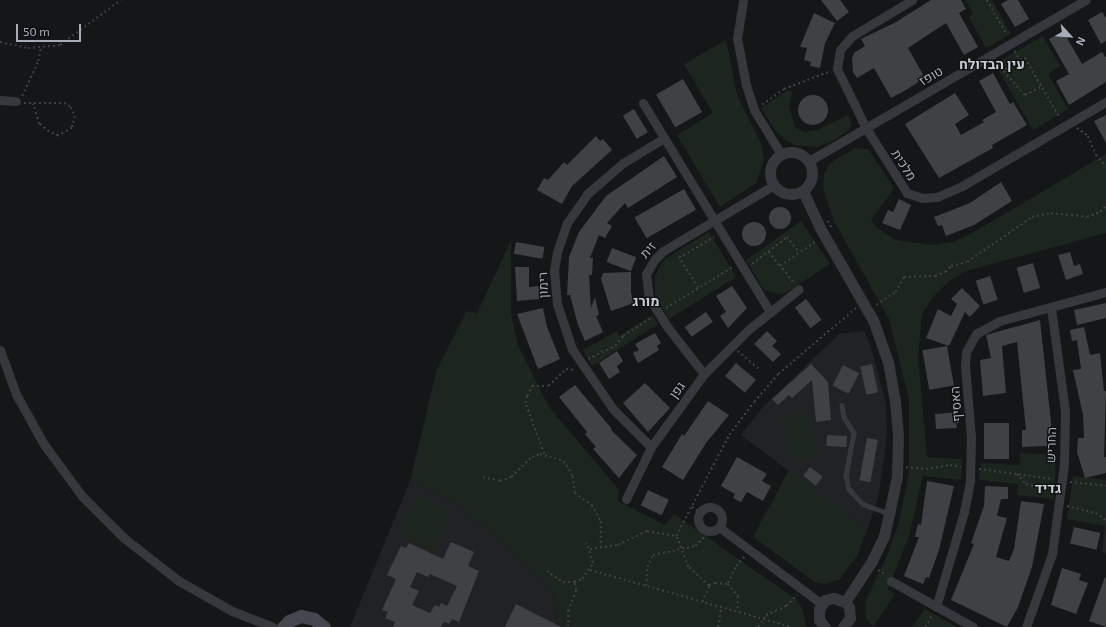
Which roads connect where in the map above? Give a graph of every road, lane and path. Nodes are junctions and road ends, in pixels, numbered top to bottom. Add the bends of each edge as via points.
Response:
1 (121, 0) edge
2 (912, 0) edge
3 (988, 0) edge
4 (1086, 0) edge
5 (742, 2) dead end
6 (0, 42) edge
7 (1011, 44) junction
8 (41, 47) junction
9 (1020, 61) junction
10 (837, 69) junction
11 (1042, 87) junction
12 (0, 100) edge
13 (16, 102) junction
14 (1106, 102) edge
15 (643, 103) dead end
16 (33, 104) junction
17 (754, 110) junction
18 (1069, 124) junction
19 (866, 128) junction
20 (664, 138) junction
21 (781, 154) junction
22 (809, 162) junction
23 (1106, 166) edge
24 (774, 186) junction
25 (803, 191) junction
26 (1106, 206) edge
27 (714, 222) junction
28 (720, 232) junction
29 (824, 235) junction
30 (768, 252) junction
31 (799, 252) junction
32 (780, 266) junction
33 (742, 267) junction
34 (699, 289) junction
35 (799, 289) joint
36 (1106, 292) edge
37 (866, 306) junction
38 (1051, 307) junction
39 (770, 312) junction
40 (659, 313) junction
41 (731, 346) junction
42 (0, 350) edge
43 (583, 367) junction
44 (760, 371) dead end
45 (704, 374) junction
46 (842, 405) dead end
47 (651, 447) junction
48 (545, 455) junction
49 (896, 465) junction
50 (971, 468) junction
51 (1017, 474) junction
52 (483, 477) dead end
53 (1062, 480) junction
54 (1106, 486) edge
55 (626, 499) dead end
56 (1060, 499) junction
57 (696, 510) junction
58 (889, 513) junction
59 (1106, 520) edge
60 (719, 527) junction
61 (709, 532) junction
62 (676, 536) junction
63 (586, 543) dead end
64 (601, 547) junction
65 (590, 549) junction
66 (681, 550) junction
67 (751, 551) junction
68 (870, 565) junction
69 (590, 570) junction
70 (547, 572) dead end
71 (574, 582) junction
72 (891, 582) joint
73 (728, 584) junction
74 (646, 586) junction
75 (709, 586) junction
76 (801, 589) junction
77 (702, 602) junction
78 (845, 602) junction
79 (822, 604) junction
80 (721, 607) junction
81 (936, 607) junction
82 (738, 612) junction
83 (761, 618) junction
84 (846, 626) edge
85 (272, 627) edge
86 (283, 627) edge
87 (324, 627) edge
88 (568, 627) edge
89 (718, 627) edge
90 (758, 627) edge
91 (791, 627) edge
92 (824, 627) edge
93 (925, 627) edge
94 (973, 627) edge
95 (1026, 627) edge

1 - 8 path via 60,45
2 - 10 street via 852,36 840,50
3 - 7 path
4 - 7 street, טופז
5 - 17 street via 737,38 746,85
6 - 8 path via 28,48
7 - 9 path
7 - 19 street, טופז
8 - 13 path via 25,91
9 - 11 path via 1025,58
9 - 11 path via 1004,71 1025,95
10 - 17 path via 784,89
10 - 19 street, מלכית
11 - 18 path
12 - 13 street
13 - 16 path
14 - 18 street, מלכית
15 - 20 street
16 - 16 path via 56,102 71,107 76,116 72,128 58,136 49,132 40,124
17 - 21 street
18 - 19 street, מלכית via 962,186 937,197 922,198 907,193
18 - 23 path via 1088,136 1096,155
19 - 22 street, טופז
20 - 27 street
20 - 43 street, רימון via 602,179 576,208 564,230 557,252 554,287 561,320
21 - 22 street via 795,152
21 - 24 street via 770,169
22 - 25 street via 812,178
24 - 25 street via 787,194
24 - 27 street, זית
25 - 29 street
26 - 37 path via 1100,212 1087,217 1051,213 1032,217 976,258 951,266 935,276 904,277 895,292
27 - 28 street
27 - 40 street, זית via 663,251 649,267 646,274 647,291
28 - 33 street
28 - 34 path via 679,258
29 - 31 path
29 - 37 street
30 - 31 path via 787,237
30 - 32 path
30 - 33 path
31 - 32 path
32 - 35 path
33 - 34 path
33 - 39 street
34 - 40 path
35 - 39 street, גפן
36 - 38 street, האסיף
37 - 49 street via 888,362 894,393 898,435
37 - 57 path via 778,374 754,402 729,435
38 - 50 street, האסיף via 999,321 976,334 966,352 964,366 969,400
38 - 53 street, החריש via 1065,411
39 - 41 street, גפן
40 - 43 path via 623,336 615,346
40 - 45 street, זית
41 - 44 path
41 - 45 street, גפן
42 - 85 street via 16,394 43,443 82,496 124,538 178,581 232,611
43 - 47 street, רימון via 613,409
43 - 48 path via 566,369 548,386 532,386 527,396 524,404
45 - 47 street, גפן
46 - 58 lane via 844,417 854,433 846,476 849,490 863,504
47 - 55 street, גפן
48 - 52 path via 532,457 511,477 500,481
48 - 64 path via 564,461 571,471 575,493 592,505 601,521
49 - 50 path via 926,469 950,465
49 - 58 street
50 - 51 path
50 - 81 street, האסיף via 964,512
51 - 53 path
51 - 56 path via 1026,484
53 - 54 path
53 - 56 street, החריש
56 - 59 path via 1096,513
56 - 95 street, החריש via 1052,554
57 - 60 street via 718,510 722,517
57 - 61 street via 698,524
57 - 62 path
58 - 68 street via 884,536
60 - 61 street
60 - 67 street
61 - 66 path via 695,546
62 - 64 path via 647,531 618,545
62 - 66 path
63 - 65 path
64 - 65 path
65 - 69 path via 593,563
66 - 74 path via 653,555 647,567
66 - 75 path via 688,567
67 - 73 path via 736,566
67 - 76 street
68 - 72 path via 887,575
68 - 78 street
69 - 71 path via 582,579
69 - 74 path
70 - 71 path via 563,582
71 - 88 path via 576,590 568,611
72 - 81 street
73 - 75 path via 714,583
73 - 82 path via 738,596
74 - 77 path
75 - 77 path
76 - 79 street
76 - 83 path via 792,602
77 - 80 path
78 - 79 street via 834,598
78 - 84 street via 850,612
79 - 92 street via 818,615
80 - 82 path
80 - 89 path
81 - 93 path
81 - 94 street
82 - 83 path
83 - 90 path
83 - 91 path
86 - 87 main road via 289,620 301,616 314,619

